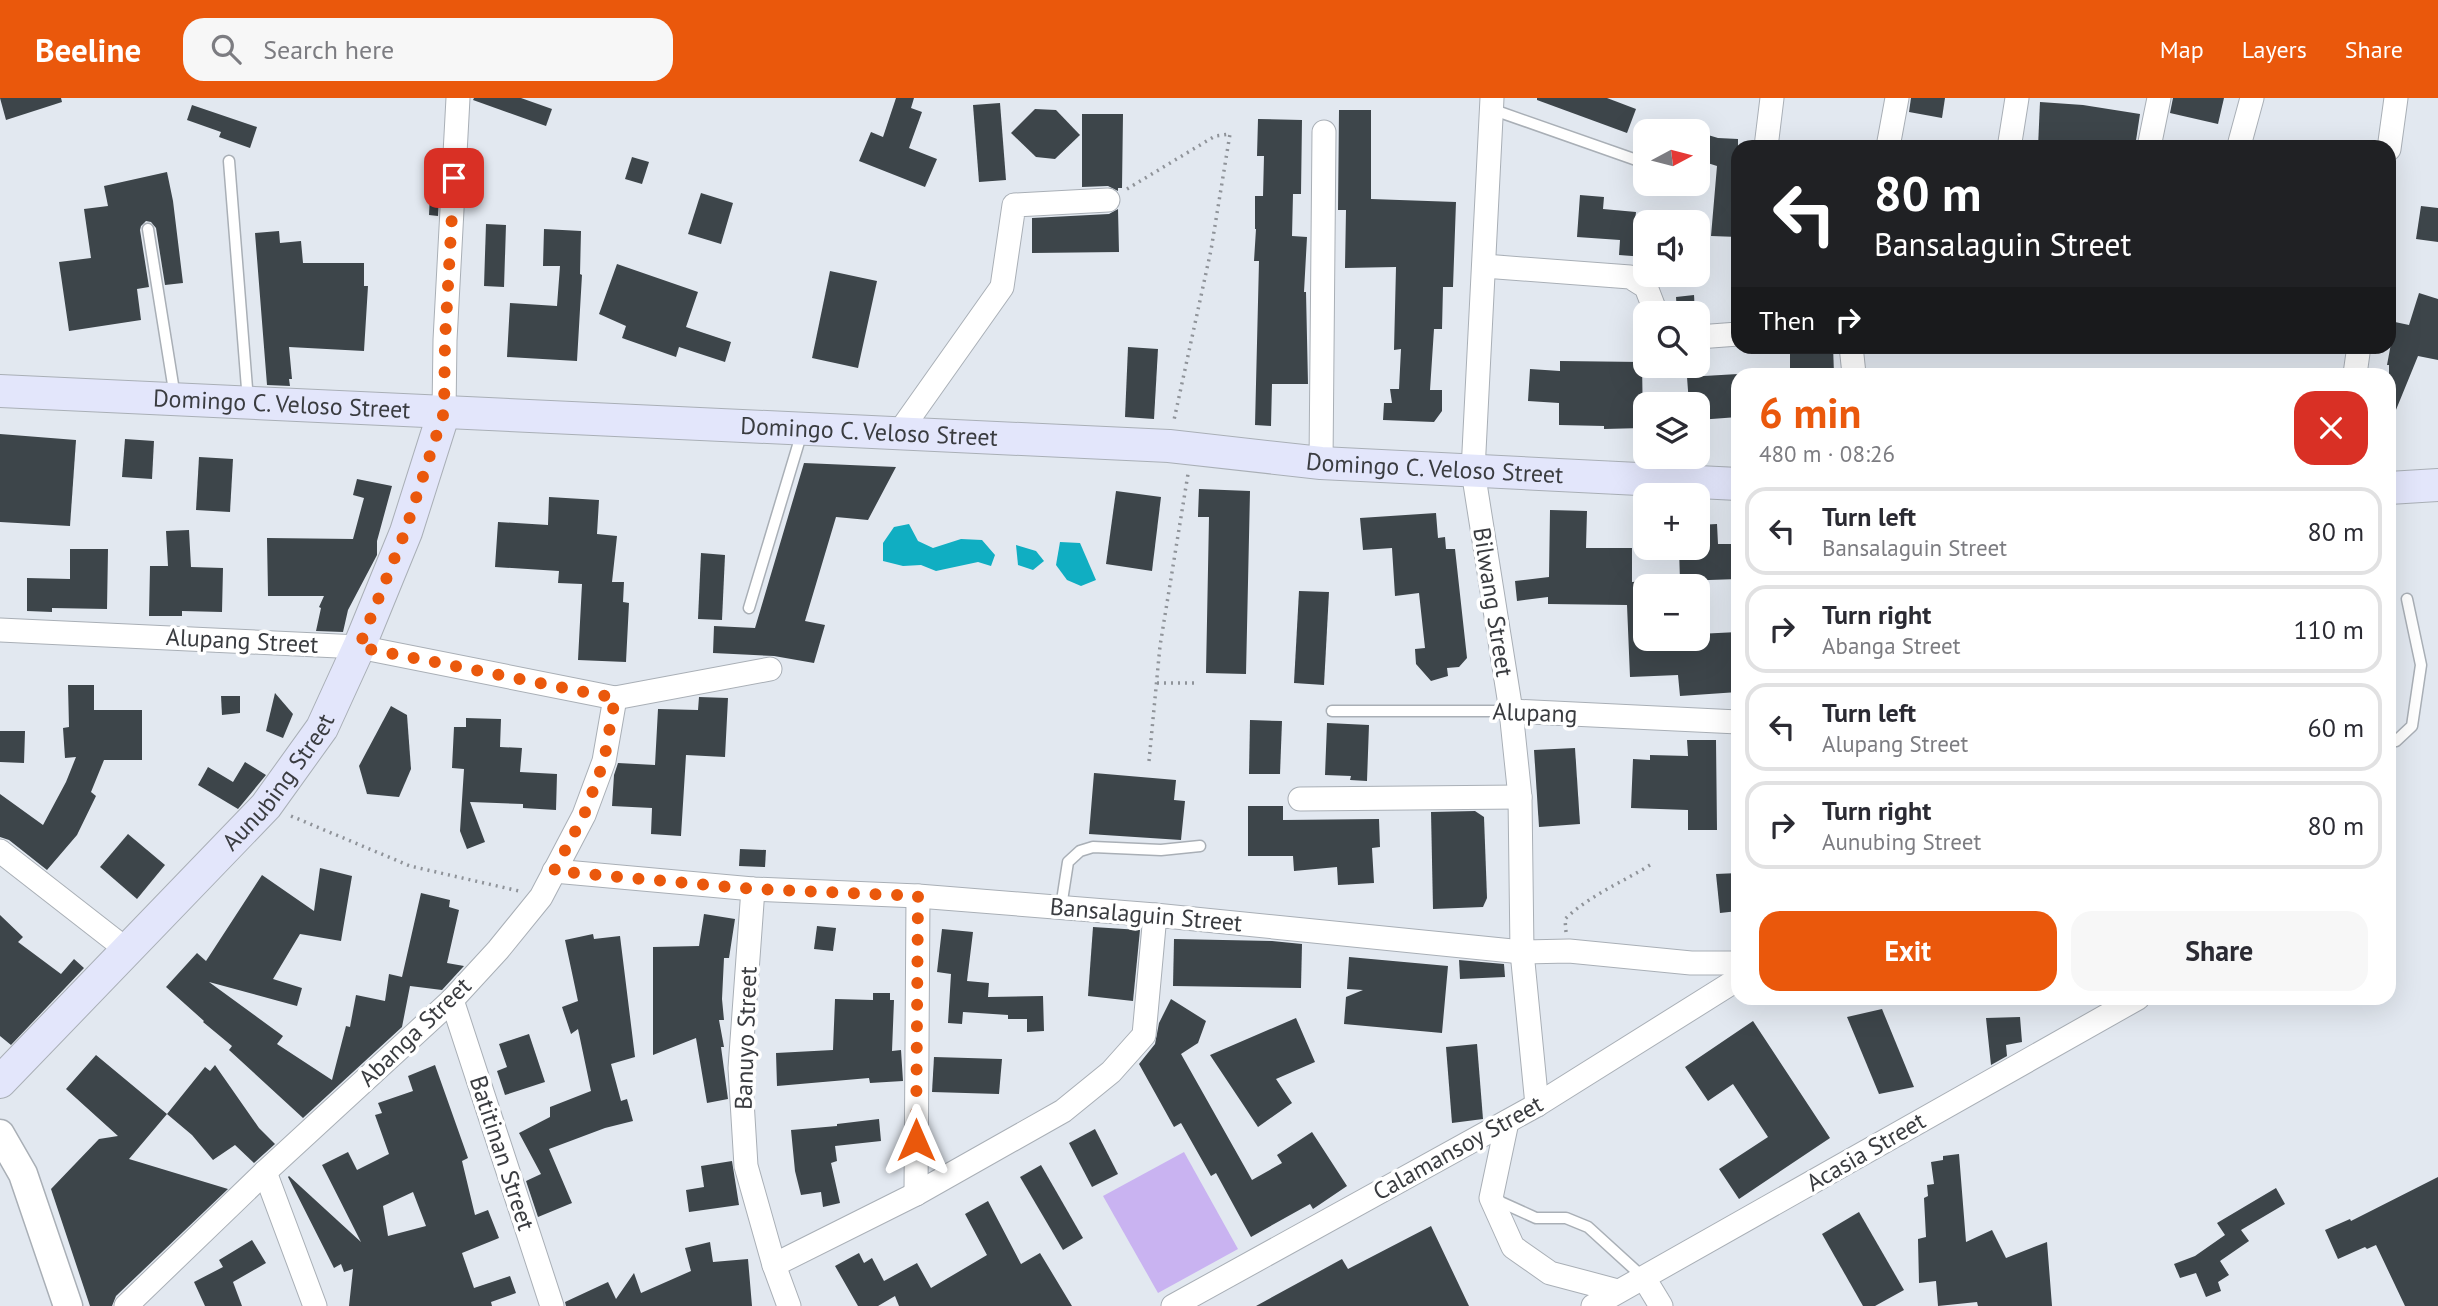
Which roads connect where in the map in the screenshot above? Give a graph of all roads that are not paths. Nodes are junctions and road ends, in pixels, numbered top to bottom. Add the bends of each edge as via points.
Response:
1 (458, 98) edge
2 (1772, 98) edge
3 (1897, 98) edge
4 (2017, 98) edge
5 (2159, 98) edge
6 (2252, 98) edge
7 (2396, 98) edge
8 (1491, 104) edge
9 (1324, 132) dead end
10 (1767, 140) edge
11 (1889, 140) edge
12 (2010, 140) edge
13 (2150, 140) edge
14 (2241, 140) edge
15 (2390, 140) edge
16 (1633, 158) edge
17 (229, 161) dead end
18 (1108, 200) road end
19 (148, 229) dead end
20 (1484, 266) junction
21 (1651, 301) edge
22 (1731, 335) edge
23 (1710, 336) edge
24 (0, 391) edge
25 (175, 400) junction
26 (248, 404) junction
27 (444, 412) junction
28 (803, 429) junction
29 (898, 434) junction
30 (1321, 463) junction
31 (1473, 471) junction
32 (1731, 484) edge
33 (2438, 485) edge
34 (2396, 488) edge
35 (2407, 599) dead end
36 (749, 608) dead end
37 (0, 630) edge
38 (359, 647) junction
39 (769, 669) dead end
40 (615, 698) junction
41 (1332, 711) dead end
42 (1511, 711) junction
43 (1731, 722) edge
44 (2396, 741) edge
45 (1520, 797) junction
46 (1300, 799) dead end
47 (1200, 846) dead end
48 (0, 850) edge
49 (554, 871) junction
50 (753, 889) junction
51 (918, 896) junction
52 (1061, 907) junction
53 (1155, 915) junction
54 (127, 950) junction
55 (1522, 952) junction
56 (1731, 963) edge
57 (1731, 983) edge
58 (452, 1000) junction
59 (2120, 1005) edge
60 (0, 1082) edge
61 (1537, 1105) junction
62 (1507, 1122) junction
63 (0, 1134) edge
64 (265, 1172) junction
65 (916, 1194) junction
66 (1491, 1198) junction
67 (774, 1265) junction
68 (1644, 1278) junction
69 (1618, 1291) junction
70 (68, 1306) edge
71 (126, 1306) edge
72 (315, 1306) edge
73 (552, 1306) edge
74 (789, 1306) edge
75 (1173, 1306) edge
76 (1593, 1306) edge
77 (1661, 1306) edge

1 - 27 street
2 - 10 street
3 - 11 street
4 - 12 street
5 - 13 street
6 - 14 street
7 - 15 street
8 - 16 lane
8 - 20 street, Bilwang Street
9 - 30 street
17 - 26 lane
18 - 29 street via 1014,205 1002,287
19 - 25 lane
20 - 21 street via 1630,277 1646,287
20 - 31 street, Bilwang Street
22 - 23 street
24 - 25 main road, Domingo C. Veloso Street
25 - 26 main road, Domingo C. Veloso Street
26 - 27 main road, Domingo C. Veloso Street
27 - 28 main road, Domingo C. Veloso Street
27 - 38 main road, Aunubing Street via 405,532
28 - 29 main road, Domingo C. Veloso Street
28 - 36 lane
29 - 30 main road, Domingo C. Veloso Street via 1181,447
30 - 31 main road, Domingo C. Veloso Street
31 - 32 main road, Domingo C. Veloso Street
31 - 42 street, Bilwang Street
33 - 34 main road
35 - 44 lane via 2421,665 2412,726
37 - 38 street, Alupang Street
38 - 40 street, Alupang Street
38 - 54 main road, Aunubing Street via 322,728 266,806
39 - 40 street, Alupang Street
40 - 49 street, Abanga Street via 604,761 584,815
41 - 42 lane, Alupang
42 - 43 street, Alupang
42 - 45 street, Bilwang Street
45 - 46 street
45 - 55 street, Bilwang Street
47 - 52 lane via 1080,851 1068,862
48 - 54 street
49 - 50 street, Bansalaguin Street
49 - 58 street, Abanga Street via 541,897
50 - 51 street, Bansalaguin Street
50 - 67 street, Banuyo Street via 740,1068 746,1166
51 - 52 street, Bansalaguin Street
51 - 65 street
52 - 53 street, Bansalaguin Street
53 - 55 street, Bansalaguin Street
53 - 65 street via 1144,1035 1111,1072 1063,1111
54 - 60 main road, Aunubing Street
55 - 56 street, Bansalaguin Street
55 - 61 street, Bilwang Street
57 - 61 street, Calamansoy Street
58 - 64 street, Abanga Street
58 - 73 street, Batitinan Street
59 - 68 street, Acasia Street
61 - 62 street, Calamansoy Street
62 - 66 street
62 - 75 street, Calamansoy Street
63 - 70 street via 23,1174
64 - 71 street, Abanga Street
64 - 72 street
65 - 67 street
66 - 68 lane via 1536,1218 1566,1218 1588,1227
66 - 69 street via 1513,1247 1550,1273
67 - 74 street, Banuyo Street
68 - 69 street, Acasia Street
68 - 77 street
69 - 76 street, Acasia Street

